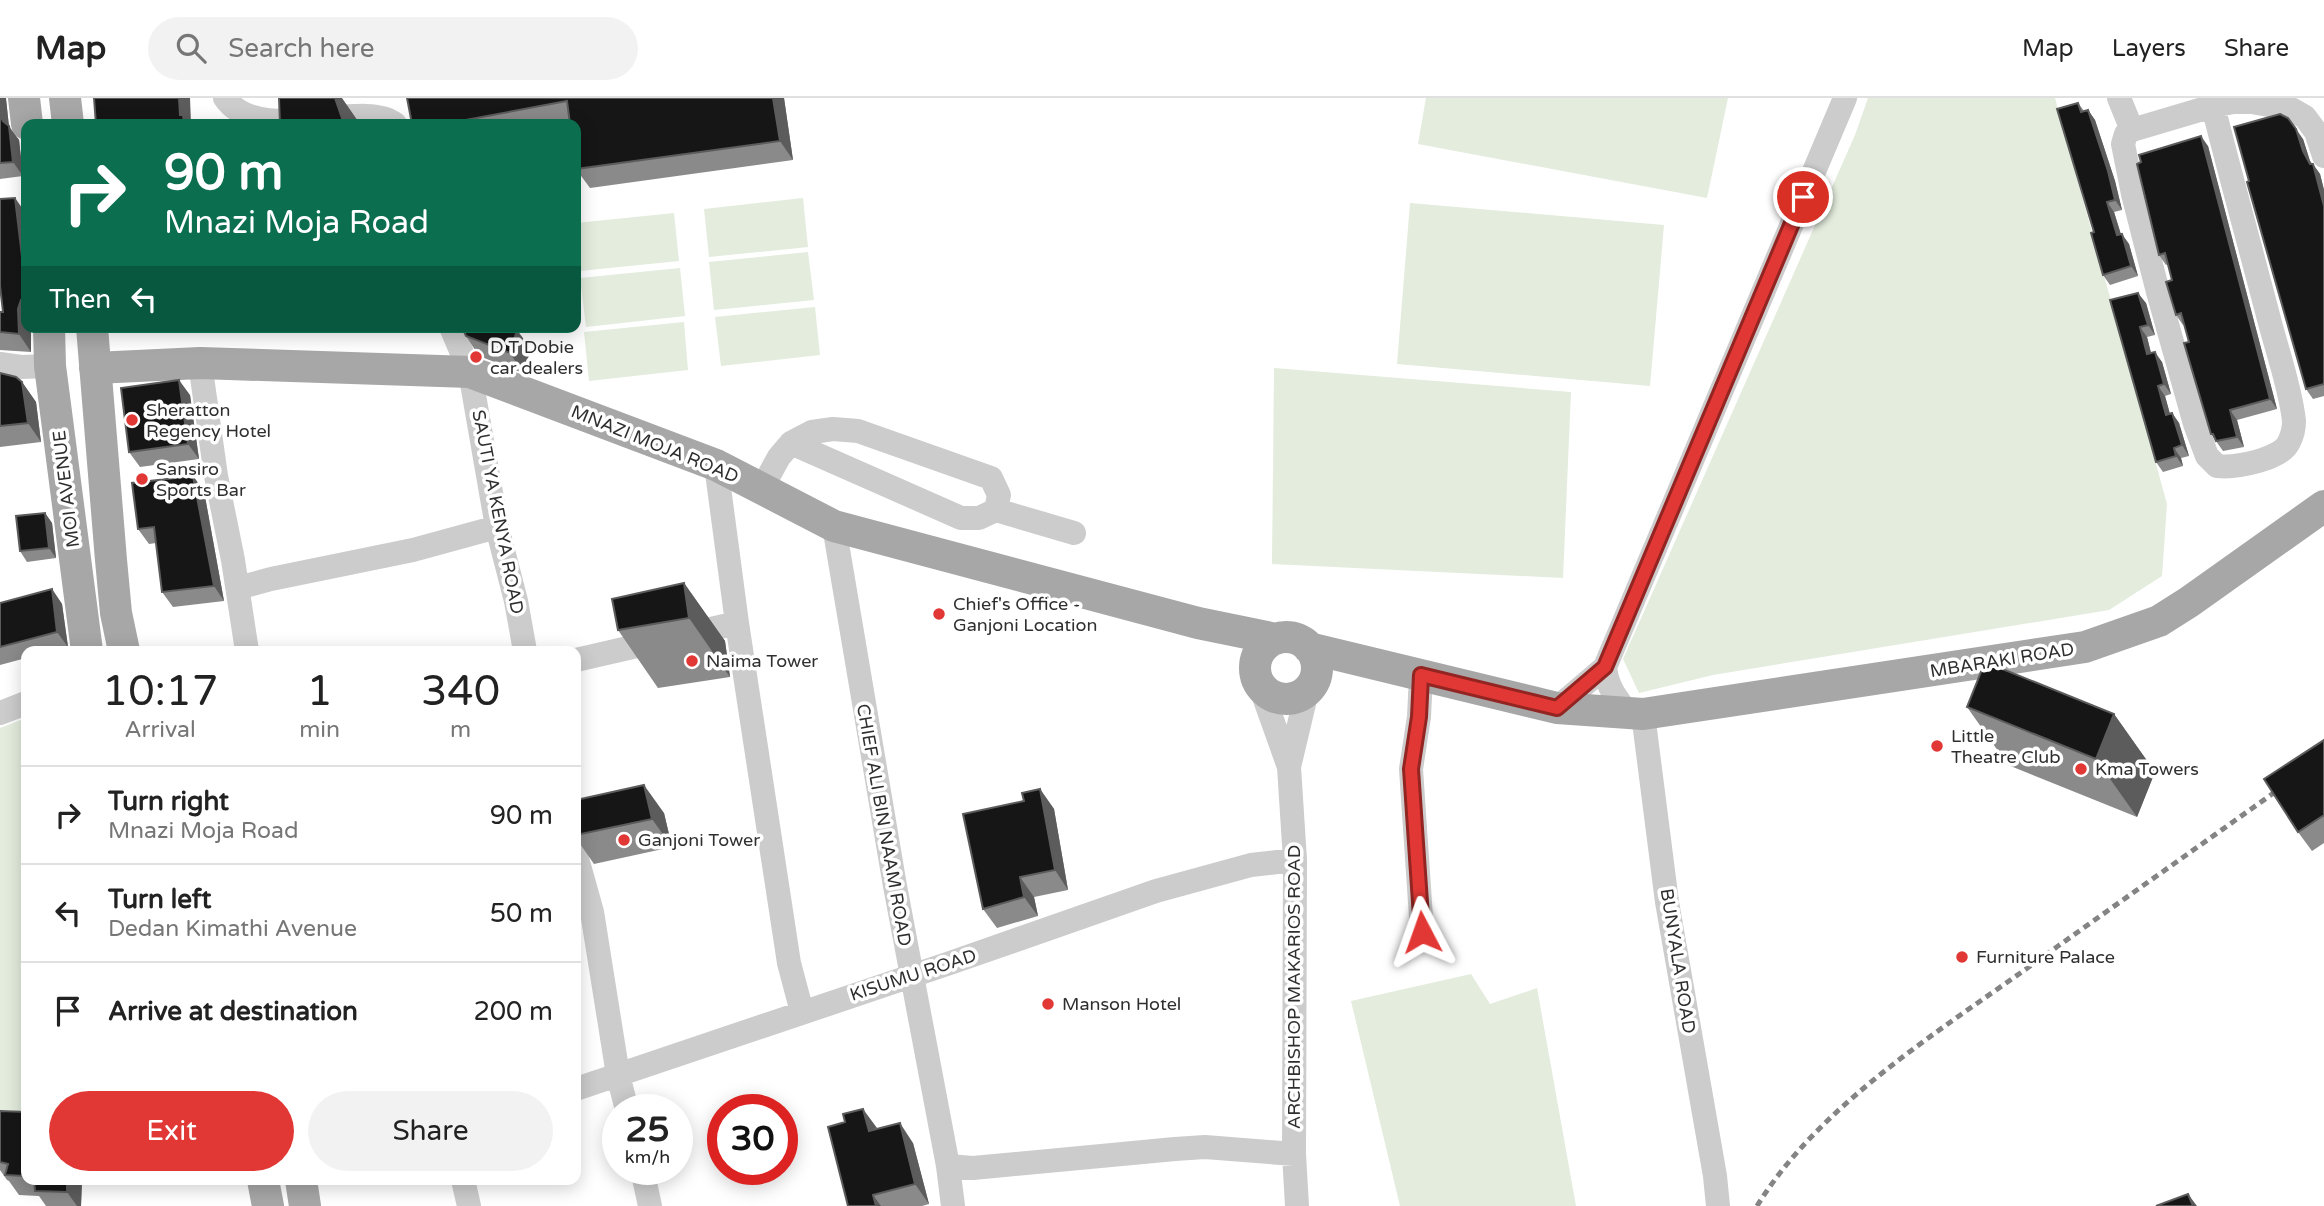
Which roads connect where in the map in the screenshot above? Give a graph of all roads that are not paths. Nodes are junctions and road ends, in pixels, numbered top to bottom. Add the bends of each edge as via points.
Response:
1 (24, 98) edge
2 (65, 98) edge
3 (225, 98) edge
4 (1845, 98) edge
5 (2119, 98) edge
6 (2212, 102) edge
7 (26, 119) edge
8 (67, 119) edge
9 (389, 119) edge
10 (2132, 130) junction
11 (2324, 156) edge
12 (49, 333) edge
13 (92, 333) edge
14 (454, 333) edge
15 (200, 363) junction
16 (0, 364) edge
17 (50, 366) junction
18 (95, 368) junction
19 (470, 372) junction
20 (98, 401) junction
21 (56, 406) junction
22 (791, 443) junction
23 (716, 465) junction
24 (762, 488) junction
25 (2324, 506) edge
26 (996, 509) junction
27 (834, 526) junction
28 (497, 527) junction
29 (1074, 533) dead end
30 (238, 589) junction
31 (1198, 623) junction
32 (737, 624) junction
33 (1276, 639) junction
34 (86, 646) edge
35 (123, 646) edge
36 (246, 646) edge
37 (524, 646) edge
38 (1309, 648) junction
39 (581, 659) edge
40 (1605, 667) junction
41 (1409, 673) junction
42 (1257, 675) junction
43 (1310, 686) junction
44 (21, 705) edge
45 (1557, 708) junction
46 (0, 713) edge
47 (1636, 714) junction
48 (1289, 767) junction
49 (1294, 832) junction
50 (1295, 860) junction
51 (1251, 865) junction
52 (581, 892) edge
53 (584, 915) edge
54 (1422, 932) dead end
55 (912, 976) junction
56 (802, 1012) junction
57 (618, 1075) junction
58 (581, 1087) edge
59 (623, 1094) edge
60 (1294, 1154) junction
61 (948, 1166) junction
62 (264, 1185) edge
63 (302, 1185) edge
64 (464, 1185) edge
65 (645, 1185) edge
66 (268, 1206) edge
67 (305, 1206) edge
68 (469, 1206) edge
69 (650, 1206) edge
70 (953, 1206) edge
71 (1297, 1206) edge
72 (1718, 1206) edge

1 - 7 main road
2 - 8 main road
3 - 9 street via 248,116 371,112
4 - 40 street
5 - 10 street
6 - 10 street
6 - 10 street via 2294,423 2290,440 2276,455 2227,467 2217,466 2207,456 2133,194 2123,144
6 - 11 street via 2291,108 2316,132
12 - 17 main road, MOI AVENUE
13 - 18 main road, MOI AVENUE
14 - 19 street, SAUTI YA KENYA ROAD
15 - 18 main road, MNAZI MOJA ROAD
15 - 19 main road, MNAZI MOJA ROAD
15 - 30 street
16 - 17 street
17 - 21 main road, MOI AVENUE
18 - 20 main road, MOI AVENUE
19 - 23 main road, MNAZI MOJA ROAD
19 - 28 street, SAUTI YA KENYA ROAD
20 - 21 main road
20 - 35 main road, MOI AVENUE via 114,600
21 - 34 main road, MOI AVENUE
22 - 24 street
22 - 26 street via 961,518 979,518
22 - 26 street via 812,432 858,431 992,478 999,495
23 - 24 main road, MNAZI MOJA ROAD
23 - 32 street
24 - 27 main road, MNAZI MOJA ROAD
25 - 47 main road, MBARAKI ROAD via 2159,621 2085,647
26 - 29 street
27 - 31 main road, MNAZI MOJA ROAD
27 - 55 street, CHIEF ALI BIN NAAM ROAD
28 - 30 street
28 - 37 street, SAUTI YA KENYA ROAD
30 - 36 street
31 - 33 main road, MNAZI MOJA ROAD
31 - 42 main road
32 - 39 street
32 - 56 street via 789,963
33 - 38 main road via 1300,640
33 - 42 main road via 1258,654
38 - 41 main road
38 - 43 main road via 1317,671
40 - 45 street
40 - 47 street via 1612,694
41 - 43 main road
41 - 45 main road
41 - 54 street via 1419,717 1411,769
42 - 43 main road via 1272,696 1281,699 1299,696
42 - 48 street
43 - 48 street
44 - 46 street
45 - 47 main road
47 - 72 street, BUNYALA ROAD
48 - 49 street, ARCHBISHOP MAKARIOS ROAD
49 - 50 street, ARCHBISHOP MAKARIOS ROAD
49 - 51 street, KISUMU ROAD
50 - 51 street, KISUMU ROAD
50 - 60 street, ARCHBISHOP MAKARIOS ROAD
51 - 55 street, KISUMU ROAD via 1156,891
52 - 53 street
53 - 57 street
55 - 56 street, KISUMU ROAD
55 - 61 street, CHIEF ALI BIN NAAM ROAD
56 - 57 street, KISUMU ROAD
57 - 58 street, KISUMU ROAD
57 - 59 street
60 - 61 street via 1205,1147
60 - 71 street, ARCHBISHOP MAKARIOS ROAD
61 - 70 street, CHIEF ALI BIN NAAM ROAD
62 - 66 main road
63 - 67 main road
64 - 68 street
65 - 69 street

